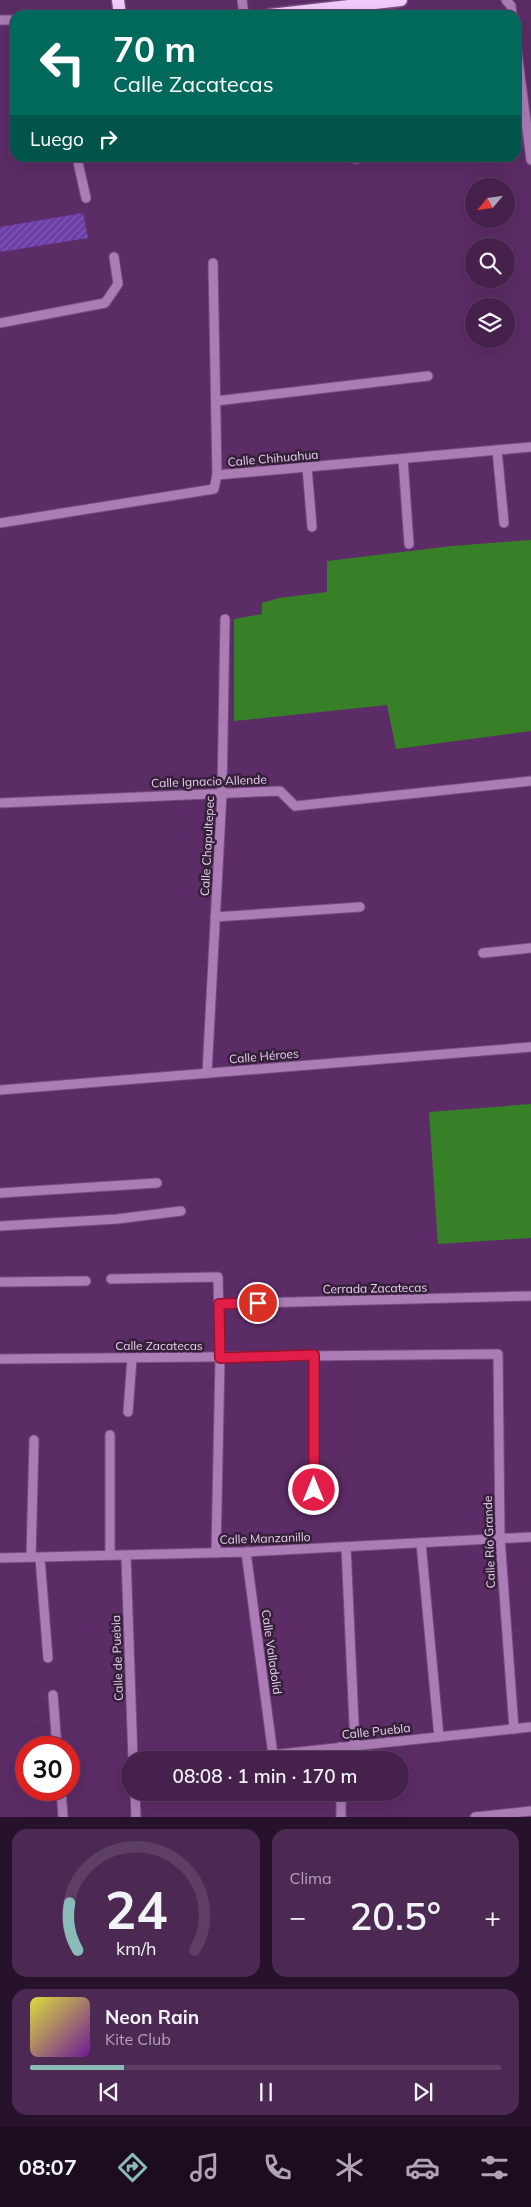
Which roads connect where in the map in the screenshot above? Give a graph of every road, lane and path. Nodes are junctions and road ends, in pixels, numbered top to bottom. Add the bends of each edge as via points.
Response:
1 (401, 0) edge
2 (354, 3) edge
3 (341, 10) edge
4 (521, 67) edge
5 (527, 94) edge
6 (531, 160) edge
7 (78, 162) edge
8 (86, 198) dead end
9 (114, 257) dead end
10 (213, 263) dead end
11 (0, 323) edge
12 (428, 376) dead end
13 (216, 401) junction
14 (531, 447) edge
15 (497, 450) junction
16 (403, 459) junction
17 (307, 467) junction
18 (217, 475) junction
19 (504, 523) dead end
20 (0, 524) edge
21 (312, 527) dead end
22 (409, 544) dead end
23 (225, 619) dead end
24 (531, 781) edge
25 (222, 793) junction
26 (0, 803) edge
27 (360, 907) dead end
28 (215, 917) junction
29 (531, 948) edge
30 (483, 953) dead end
31 (531, 1047) edge
32 (207, 1073) junction
33 (0, 1090) edge
34 (157, 1183) dead end
35 (0, 1193) edge
36 (181, 1211) dead end
37 (0, 1226) edge
38 (111, 1279) dead end
39 (86, 1281) dead end
40 (0, 1282) edge
41 (531, 1296) edge
42 (219, 1304) junction
43 (498, 1354) joint
44 (314, 1355) junction
45 (132, 1358) junction
46 (220, 1358) junction
47 (0, 1359) edge
48 (128, 1412) dead end
49 (110, 1435) dead end
50 (34, 1440) dead end
51 (314, 1490) dead end
52 (531, 1537) edge
53 (500, 1538) junction
54 (421, 1542) junction
55 (346, 1547) junction
56 (246, 1552) junction
57 (216, 1553) junction
58 (110, 1555) junction
59 (126, 1556) junction
60 (35, 1557) junction
61 (0, 1558) edge
62 (48, 1658) dead end
63 (53, 1696) dead end
64 (531, 1727) edge
65 (514, 1729) junction
66 (56, 1736) edge
67 (439, 1737) junction
68 (355, 1746) junction
69 (340, 1748) joint
70 (133, 1751) edge
71 (272, 1751) edge
72 (311, 1751) edge
73 (62, 1801) edge
74 (135, 1801) edge
75 (341, 1801) edge
76 (531, 1811) edge
77 (64, 1817) edge
78 (136, 1817) edge
79 (341, 1817) edge
80 (476, 1817) edge

1 - 2 main road
2 - 3 main road
4 - 5 street
5 - 6 street
7 - 8 street
9 - 11 street via 118,284 104,303
10 - 13 street
12 - 13 street
13 - 18 street
14 - 15 street, Calle Chihuahua
15 - 16 street, Calle Chihuahua
15 - 19 street
16 - 17 street, Calle Chihuahua
16 - 22 street
17 - 18 street, Calle Chihuahua
17 - 21 street
18 - 20 street, Calle Chihuahua via 217,484 209,491
23 - 25 street, Calle Chapultepec
24 - 25 street, Calle Ignacio Allende via 295,806 280,791
25 - 26 street, Calle Ignacio Allende
25 - 28 street, Calle Chapultepec
27 - 28 street
28 - 32 street, Calle Chapultepec
29 - 30 street
31 - 32 street, Calle Héroes
32 - 33 street, Calle Héroes
34 - 35 street
36 - 37 street via 117,1219
38 - 42 street via 218,1277
39 - 40 street
41 - 42 street, Cerrada Zacatecas
42 - 46 street
43 - 44 street, Calle Zacatecas
43 - 53 street, Calle Río Grande
44 - 46 street, Calle Zacatecas
44 - 51 street
45 - 46 street, Calle Zacatecas
45 - 47 street, Calle Zacatecas
45 - 48 street
46 - 57 street
49 - 58 street
50 - 60 street
52 - 53 street, Calle Manzanillo
53 - 54 street, Calle Manzanillo
53 - 65 street, Calle Río Grande
54 - 55 street, Calle Manzanillo
54 - 67 street
55 - 56 street, Calle Manzanillo
55 - 68 street
56 - 57 street, Calle Manzanillo
56 - 71 street, Calle Valladolid
57 - 59 street, Calle Manzanillo
58 - 59 street, Calle Manzanillo
58 - 60 street, Calle Manzanillo
59 - 70 street, Calle de Puebla
60 - 61 street, Calle Manzanillo
60 - 62 street
63 - 66 street
64 - 65 street, Calle Puebla
65 - 67 street, Calle Puebla
67 - 68 street, Calle Puebla
68 - 69 street, Calle Puebla
69 - 72 street, Calle Puebla
73 - 77 street
74 - 78 street
75 - 79 street
76 - 80 street

